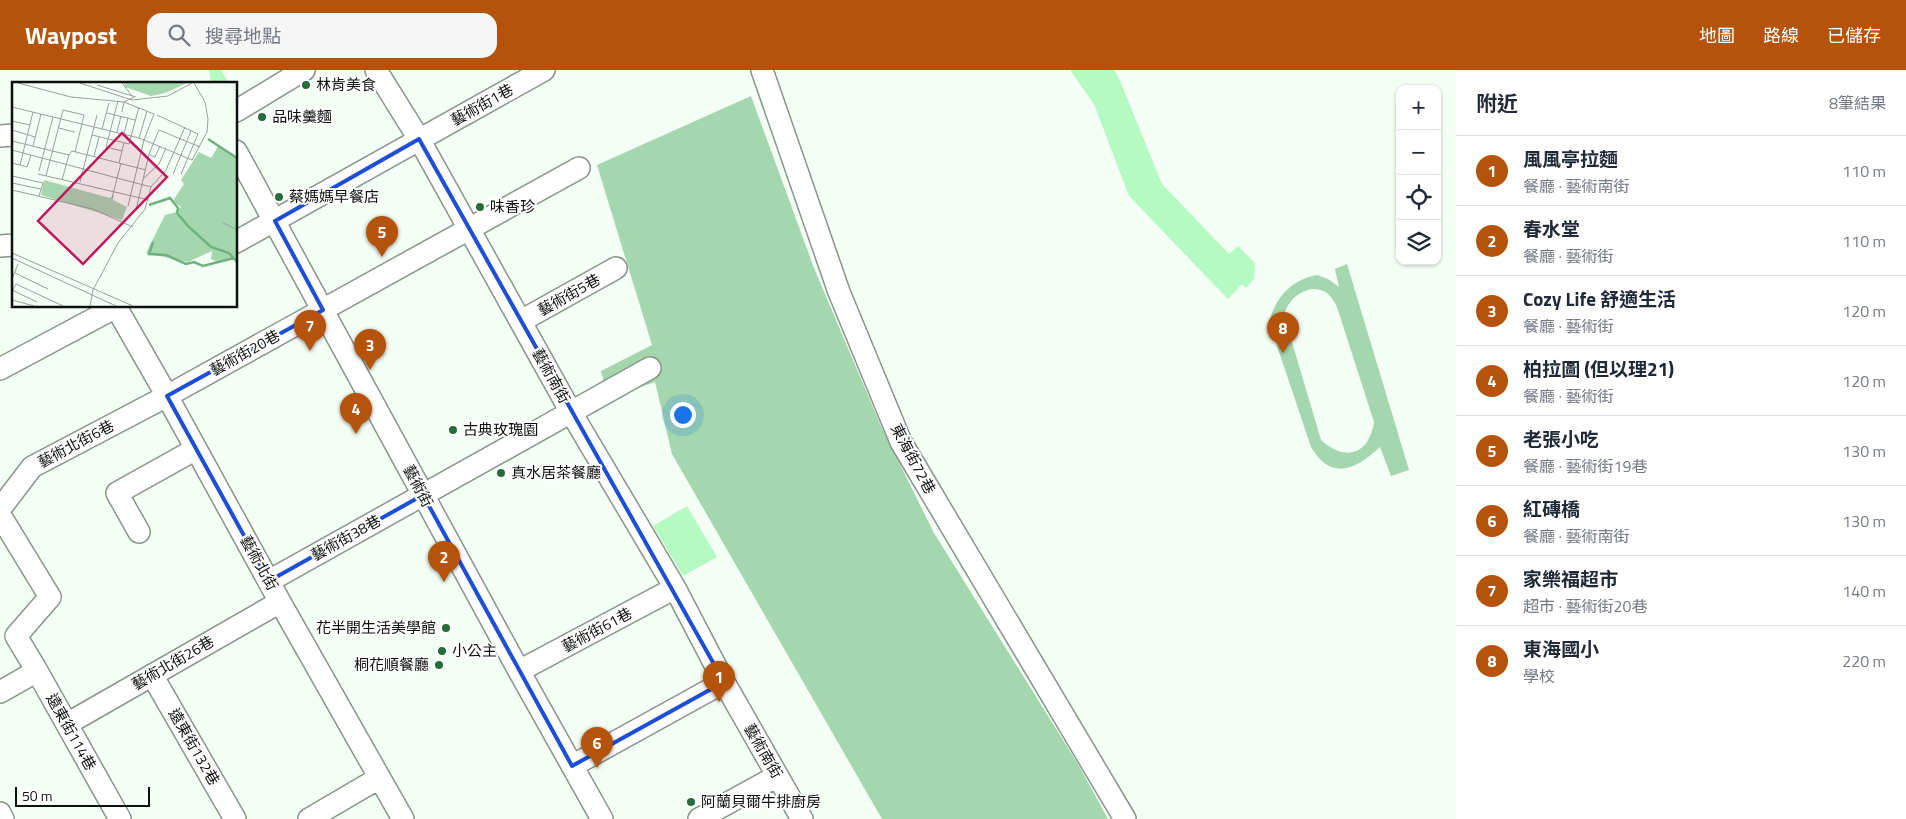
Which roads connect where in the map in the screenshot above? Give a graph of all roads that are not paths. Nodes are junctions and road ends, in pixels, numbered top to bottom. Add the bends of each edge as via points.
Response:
1 (304, 70) edge
2 (376, 70) edge
3 (544, 70) edge
4 (762, 70) edge
5 (238, 111) edge
6 (419, 139) junction
7 (238, 155) edge
8 (579, 168) dead end
9 (274, 221) junction
10 (470, 228) junction
11 (238, 241) edge
12 (616, 268) dead end
13 (115, 308) edge
14 (118, 308) edge
15 (323, 310) junction
16 (521, 321) junction
17 (650, 368) dead end
18 (0, 369) edge
19 (167, 396) junction
20 (572, 414) junction
21 (196, 449) junction
22 (423, 495) junction
23 (0, 509) edge
24 (0, 515) edge
25 (139, 532) dead end
26 (269, 581) junction
27 (674, 588) junction
28 (280, 602) junction
29 (37, 671) junction
30 (519, 671) junction
31 (152, 676) junction
32 (724, 682) junction
33 (0, 692) edge
34 (67, 724) junction
35 (572, 766) junction
36 (777, 776) junction
37 (379, 778) junction
38 (0, 814) edge
39 (3, 819) edge
40 (120, 819) edge
41 (235, 819) edge
42 (309, 819) edge
43 (403, 819) edge
44 (602, 819) edge
45 (699, 819) edge
46 (802, 819) edge
47 (1125, 819) edge

1 - 5 street
2 - 6 street, 藝術南街
3 - 6 street, 藝術街1巷
4 - 47 street, 東海街72巷 via 838,292 901,442
6 - 9 street, 藝術街1巷
6 - 10 street, 藝術南街
7 - 9 street, 藝術街
8 - 10 street, 藝術街20巷
9 - 11 street, 藝術街1巷
9 - 15 street, 藝術街
10 - 15 street, 藝術街20巷
10 - 16 street, 藝術南街
12 - 16 street, 藝術街5巷
13 - 18 street
14 - 19 street, 藝術北街
15 - 19 street, 藝術街20巷
15 - 22 street, 藝術街
16 - 20 street, 藝術南街
17 - 20 street, 藝術街38巷
19 - 21 street, 藝術北街
19 - 23 street, 藝術北街6巷 via 32,467
20 - 22 street, 藝術街38巷
20 - 27 street, 藝術南街
21 - 25 street via 117,493
21 - 26 street, 藝術北街
22 - 26 street, 藝術街38巷
22 - 30 street, 藝術街
24 - 29 street, 遠東街114巷 via 50,597 16,636
26 - 28 street, 藝術北街
27 - 30 street, 藝術街61巷
27 - 32 street, 藝術南街
28 - 31 street, 藝術北街26巷
28 - 37 street, 藝術北街
29 - 33 street
29 - 34 street, 遠東街114巷
30 - 35 street, 藝術街
31 - 34 street, 藝術北街26巷
31 - 41 street, 遠東街132巷
32 - 35 street
32 - 36 street, 藝術南街
34 - 40 street, 遠東街114巷
35 - 44 street, 藝術街
36 - 45 street
36 - 46 street, 藝術南街
37 - 42 street
37 - 43 street, 藝術北街
38 - 39 street

